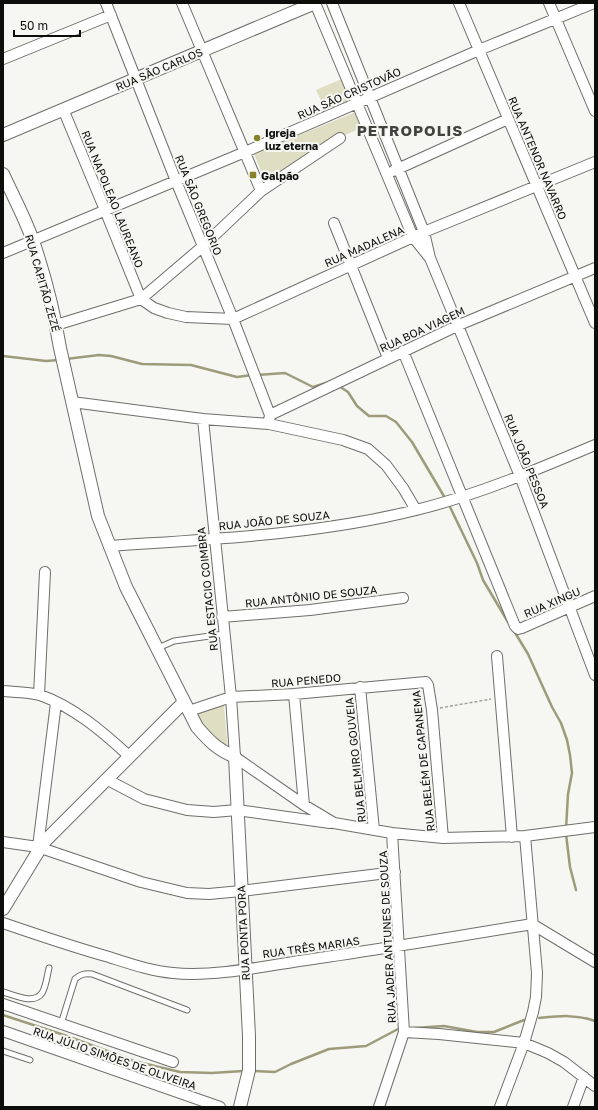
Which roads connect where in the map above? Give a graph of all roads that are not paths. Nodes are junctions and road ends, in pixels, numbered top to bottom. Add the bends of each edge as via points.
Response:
1 (106, 3) edge
2 (182, 3) edge
3 (315, 3) edge
4 (332, 3) edge
5 (459, 3) edge
6 (549, 3) edge
7 (594, 3) edge
8 (111, 15) junction
9 (556, 19) junction
10 (479, 50) junction
11 (202, 51) junction
12 (3, 59) edge
13 (136, 78) junction
14 (369, 97) junction
15 (357, 103) junction
16 (63, 109) junction
17 (595, 111) edge
18 (508, 119) junction
19 (3, 135) edge
20 (340, 138) dead end
21 (244, 152) junction
22 (595, 162) edge
23 (399, 167) junction
24 (3, 174) edge
25 (386, 175) junction
26 (176, 181) junction
27 (537, 186) junction
28 (261, 191) junction
29 (106, 210) junction
30 (334, 223) dead end
31 (424, 232) junction
32 (413, 237) junction
33 (33, 240) junction
34 (202, 247) junction
35 (3, 252) edge
36 (430, 258) junction
37 (351, 264) junction
38 (595, 268) edge
39 (575, 277) junction
40 (140, 299) junction
41 (233, 319) junction
42 (595, 323) edge
43 (56, 325) junction
44 (459, 325) junction
45 (403, 351) junction
46 (388, 358) junction
47 (72, 402) junction
48 (203, 419) junction
49 (270, 420) junction
50 (595, 445) edge
51 (520, 476) junction
52 (462, 496) junction
53 (416, 510) junction
54 (214, 539) junction
55 (109, 546) junction
56 (45, 572) dead end
57 (595, 596) edge
58 (403, 598) dead end
59 (570, 607) junction
60 (222, 618) junction
61 (224, 634) junction
62 (158, 648) junction
63 (497, 656) dead end
64 (595, 675) edge
65 (426, 682) joint
66 (360, 687) junction
67 (3, 691) edge
68 (294, 694) junction
69 (39, 695) junction
70 (231, 697) junction
71 (56, 703) junction
72 (186, 706) junction
73 (129, 756) junction
74 (234, 757) junction
75 (106, 779) junction
76 (304, 804) junction
77 (237, 810) junction
78 (334, 823) junction
79 (595, 827) edge
80 (374, 830) junction
81 (392, 833) junction
82 (525, 836) junction
83 (512, 837) junction
84 (443, 838) junction
85 (3, 842) edge
86 (39, 847) junction
87 (395, 872) junction
88 (241, 891) junction
89 (3, 909) edge
90 (3, 923) edge
91 (532, 924) junction
92 (399, 947) junction
93 (595, 962) edge
94 (49, 968) dead end
95 (245, 969) junction
96 (3, 992) edge
97 (3, 1004) edge
98 (187, 1010) dead end
99 (61, 1024) junction
100 (3, 1031) edge
101 (404, 1032) junction
102 (524, 1043) junction
103 (3, 1051) edge
104 (30, 1060) dead end
105 (173, 1062) dead end
106 (584, 1077) junction
107 (595, 1086) edge
108 (220, 1107) edge
109 (240, 1107) edge
110 (379, 1107) edge
111 (500, 1107) edge
112 (573, 1107) edge

1 - 8 street, RUA SÃO GREGORIO
2 - 11 street
3 - 11 street, RUA SÃO CARLOS
3 - 15 street, RUA JOÃO PESSOA
4 - 14 street, RUA JOÃO PESSOA
5 - 10 street, RUA ANTENOR NAVARRO
6 - 9 street
7 - 9 street, RUA SÃO CRISTOVÃO
8 - 12 street
8 - 13 street, RUA SÃO GREGORIO
9 - 10 street, RUA SÃO CRISTOVÃO
9 - 17 street
10 - 14 street, RUA SÃO CRISTOVÃO
10 - 18 street, RUA ANTENOR NAVARRO
11 - 13 street, RUA SÃO CARLOS
11 - 21 street
13 - 16 street, RUA SÃO CARLOS
13 - 26 street, RUA SÃO GREGORIO
14 - 15 street, RUA SÃO CRISTOVÃO
14 - 23 street, RUA JOÃO PESSOA
15 - 21 street, RUA SÃO CRISTOVÃO
15 - 25 street, RUA JOÃO PESSOA
16 - 19 street, RUA SÃO CARLOS
16 - 29 street, RUA NAPOLEAO LAUREANO
18 - 23 street
18 - 27 street, RUA ANTENOR NAVARRO
20 - 28 street
21 - 26 street, RUA SÃO CRISTOVÃO
21 - 28 street
22 - 27 street, RUA MADALENA
23 - 25 street
23 - 31 street, RUA JOÃO PESSOA
24 - 33 street, RUA CAPITÃO ZEZÉ
25 - 32 street, RUA JOÃO PESSOA
26 - 29 street, RUA SÃO CRISTOVÃO
26 - 34 street, RUA SÃO GREGORIO
27 - 31 street, RUA MADALENA
27 - 39 street, RUA ANTENOR NAVARRO
28 - 34 street
29 - 33 street, RUA SÃO CRISTOVÃO
29 - 40 street, RUA NAPOLEAO LAUREANO
30 - 37 street
31 - 32 street, RUA MADALENA
31 - 36 street, RUA JOÃO PESSOA
32 - 36 street, RUA JOÃO PESSOA
32 - 37 street, RUA MADALENA
33 - 35 street, RUA SÃO CRISTOVÃO
33 - 43 street, RUA CAPITÃO ZEZÉ
34 - 40 street
34 - 41 street, RUA SÃO GREGORIO
36 - 44 street, RUA JOÃO PESSOA
37 - 41 street, RUA MADALENA
37 - 46 street
38 - 39 street, RUA BOA VIAGEM
39 - 42 street, RUA ANTENOR NAVARRO
39 - 44 street, RUA BOA VIAGEM
40 - 41 street, RUA MADALENA via 154,308 186,317
40 - 43 street
41 - 49 street, RUA SÃO GREGORIO
43 - 47 street, RUA CAPITÃO ZEZÉ
44 - 45 street, RUA BOA VIAGEM
44 - 51 street, RUA JOÃO PESSOA
45 - 46 street, RUA BOA VIAGEM
45 - 52 street
46 - 49 street, RUA BOA VIAGEM
47 - 48 street
47 - 55 street, RUA CAPITÃO ZEZÉ via 98,516
48 - 49 street
48 - 54 street, RUA ESTACIO COIMBRA
49 - 53 street via 343,440 368,450 386,466
50 - 51 street, RUA JOÃO DE SOUZA
51 - 52 street, RUA JOÃO DE SOUZA
51 - 59 street, RUA JOÃO PESSOA
52 - 53 street, RUA JOÃO DE SOUZA
52 - 59 street, RUA XINGU via 512,620 518,629
53 - 54 street, RUA JOÃO DE SOUZA via 348,524
54 - 55 street, RUA JOÃO DE SOUZA
54 - 60 street, RUA ESTACIO COIMBRA
55 - 62 street, RUA CAPITÃO ZEZÉ
56 - 69 street
57 - 59 street, RUA XINGU
58 - 60 street, RUA ANTÔNIO DE SOUZA
59 - 64 street, RUA JOÃO PESSOA
60 - 61 street, RUA ESTACIO COIMBRA
61 - 62 lane via 174,641
61 - 70 street, RUA ESTACIO COIMBRA
62 - 72 street, RUA CAPITÃO ZEZÉ
63 - 83 street
65 - 66 street, RUA PENEDO
65 - 84 street, RUA BELÉM DE CAPANEMA via 432,710
66 - 68 street, RUA PENEDO
66 - 80 street, RUA BELMIRO GOUVEIA
67 - 69 street
68 - 70 street, RUA PENEDO
68 - 76 street
69 - 71 street
70 - 72 street, RUA PENEDO
70 - 74 street, RUA ESTACIO COIMBRA
71 - 73 street via 90,722
71 - 86 street
72 - 73 street
72 - 74 street, RUA CAPITÃO ZEZÉ via 197,727 208,740 219,750
73 - 75 street
74 - 76 street
74 - 77 street, RUA PONTA PORA
75 - 77 street via 144,800 164,805 214,812
75 - 86 street
76 - 78 street
77 - 78 street
77 - 88 street, RUA PONTA PORA
78 - 80 street
79 - 82 street
80 - 81 street
81 - 84 street
81 - 87 street, RUA JADER ANTUNES DE SOUZA
82 - 83 street
82 - 91 street
83 - 84 street
85 - 86 street
86 - 88 street via 172,890 209,894
86 - 89 street
87 - 88 street
87 - 92 street, RUA JADER ANTUNES DE SOUZA
88 - 95 street, RUA PONTA PORA
90 - 95 street, RUA TRÊS MARIAS via 153,970 199,974
91 - 92 street, RUA TRÊS MARIAS
91 - 93 street
91 - 102 street via 537,973 536,997
92 - 95 street, RUA TRÊS MARIAS
92 - 101 street, RUA JADER ANTUNES DE SOUZA
94 - 96 lane via 43,993 39,996 28,999
95 - 109 street, RUA PONTA PORA via 249,1070
97 - 99 street
98 - 99 lane via 86,973 75,979
99 - 105 street
100 - 108 street, RUA JÚLIO SIMÕES DE OLIVEIRA
101 - 102 street
101 - 110 street, RUA JADER ANTUNES DE SOUZA
102 - 106 street via 564,1062
102 - 111 street
103 - 104 lane
106 - 107 street
106 - 112 street

